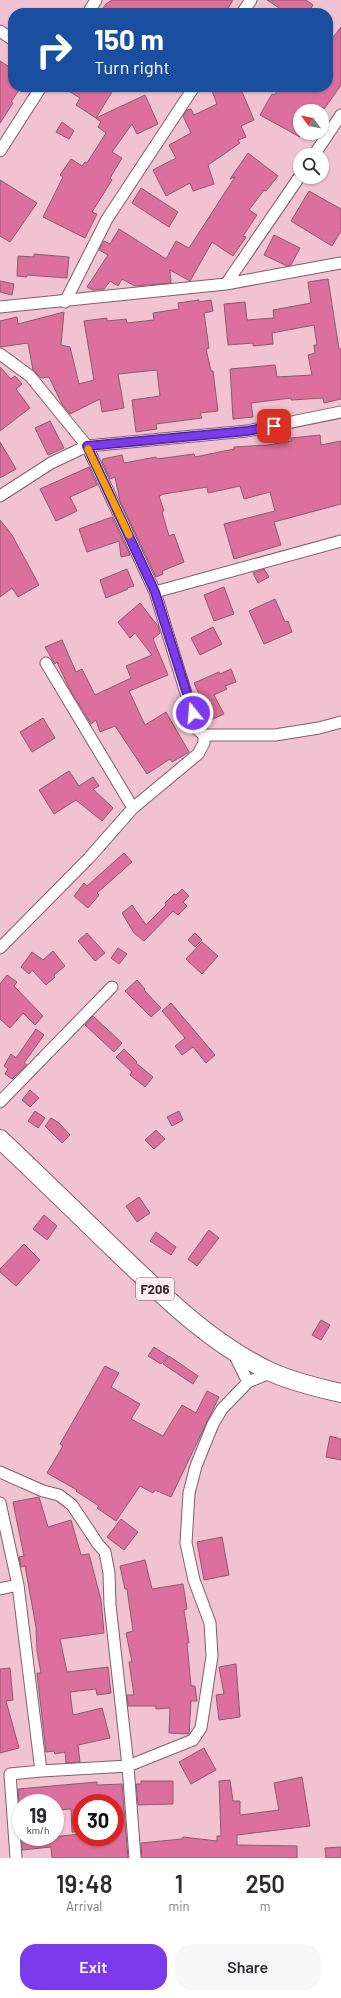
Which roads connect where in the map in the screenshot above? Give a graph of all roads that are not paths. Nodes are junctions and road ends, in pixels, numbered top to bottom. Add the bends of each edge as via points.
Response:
1 (38, 92) edge
2 (191, 92) edge
3 (341, 115) edge
4 (319, 148) edge
5 (0, 151) edge
6 (295, 184) edge
7 (341, 263) edge
8 (226, 284) junction
9 (65, 302) junction
10 (0, 307) edge
11 (0, 354) edge
12 (341, 412) edge
13 (87, 446) junction
14 (0, 496) edge
15 (341, 541) edge
16 (155, 592) junction
17 (46, 663) dead end
18 (341, 722) edge
19 (204, 735) junction
20 (133, 808) junction
21 (0, 948) edge
22 (112, 987) dead end
23 (0, 1102) edge
24 (0, 1139) edge
25 (233, 1350) junction
26 (272, 1372) junction
27 (248, 1382) junction
28 (341, 1393) edge
29 (0, 1472) edge
30 (0, 1503) edge
31 (18, 1585) junction
32 (0, 1589) edge
33 (128, 1766) junction
34 (41, 1771) junction
35 (5, 1775) edge
36 (16, 1858) edge
37 (135, 1858) edge

1 - 5 street
2 - 9 street via 107,219
3 - 4 street
6 - 8 street
7 - 8 street
8 - 9 street
9 - 10 street
11 - 13 street via 30,376
12 - 13 street via 247,431
13 - 14 street via 50,463
13 - 16 street
15 - 16 street
16 - 19 street via 198,729
17 - 20 street
18 - 19 street via 275,736
19 - 20 street via 204,743 198,754
20 - 21 street via 89,858
22 - 23 street
24 - 25 main road, F206 via 148,1282 179,1310
25 - 26 main road, F206
25 - 27 street
26 - 27 street
26 - 28 main road, F206
27 - 33 street via 222,1409 213,1424 196,1466 189,1493 186,1543 194,1580 210,1623 212,1656 201,1728 193,1740
29 - 33 street via 43,1491 59,1495 72,1505 106,1552
30 - 31 street
31 - 32 street
31 - 34 street
33 - 34 street
33 - 37 street
34 - 35 street
35 - 36 street

